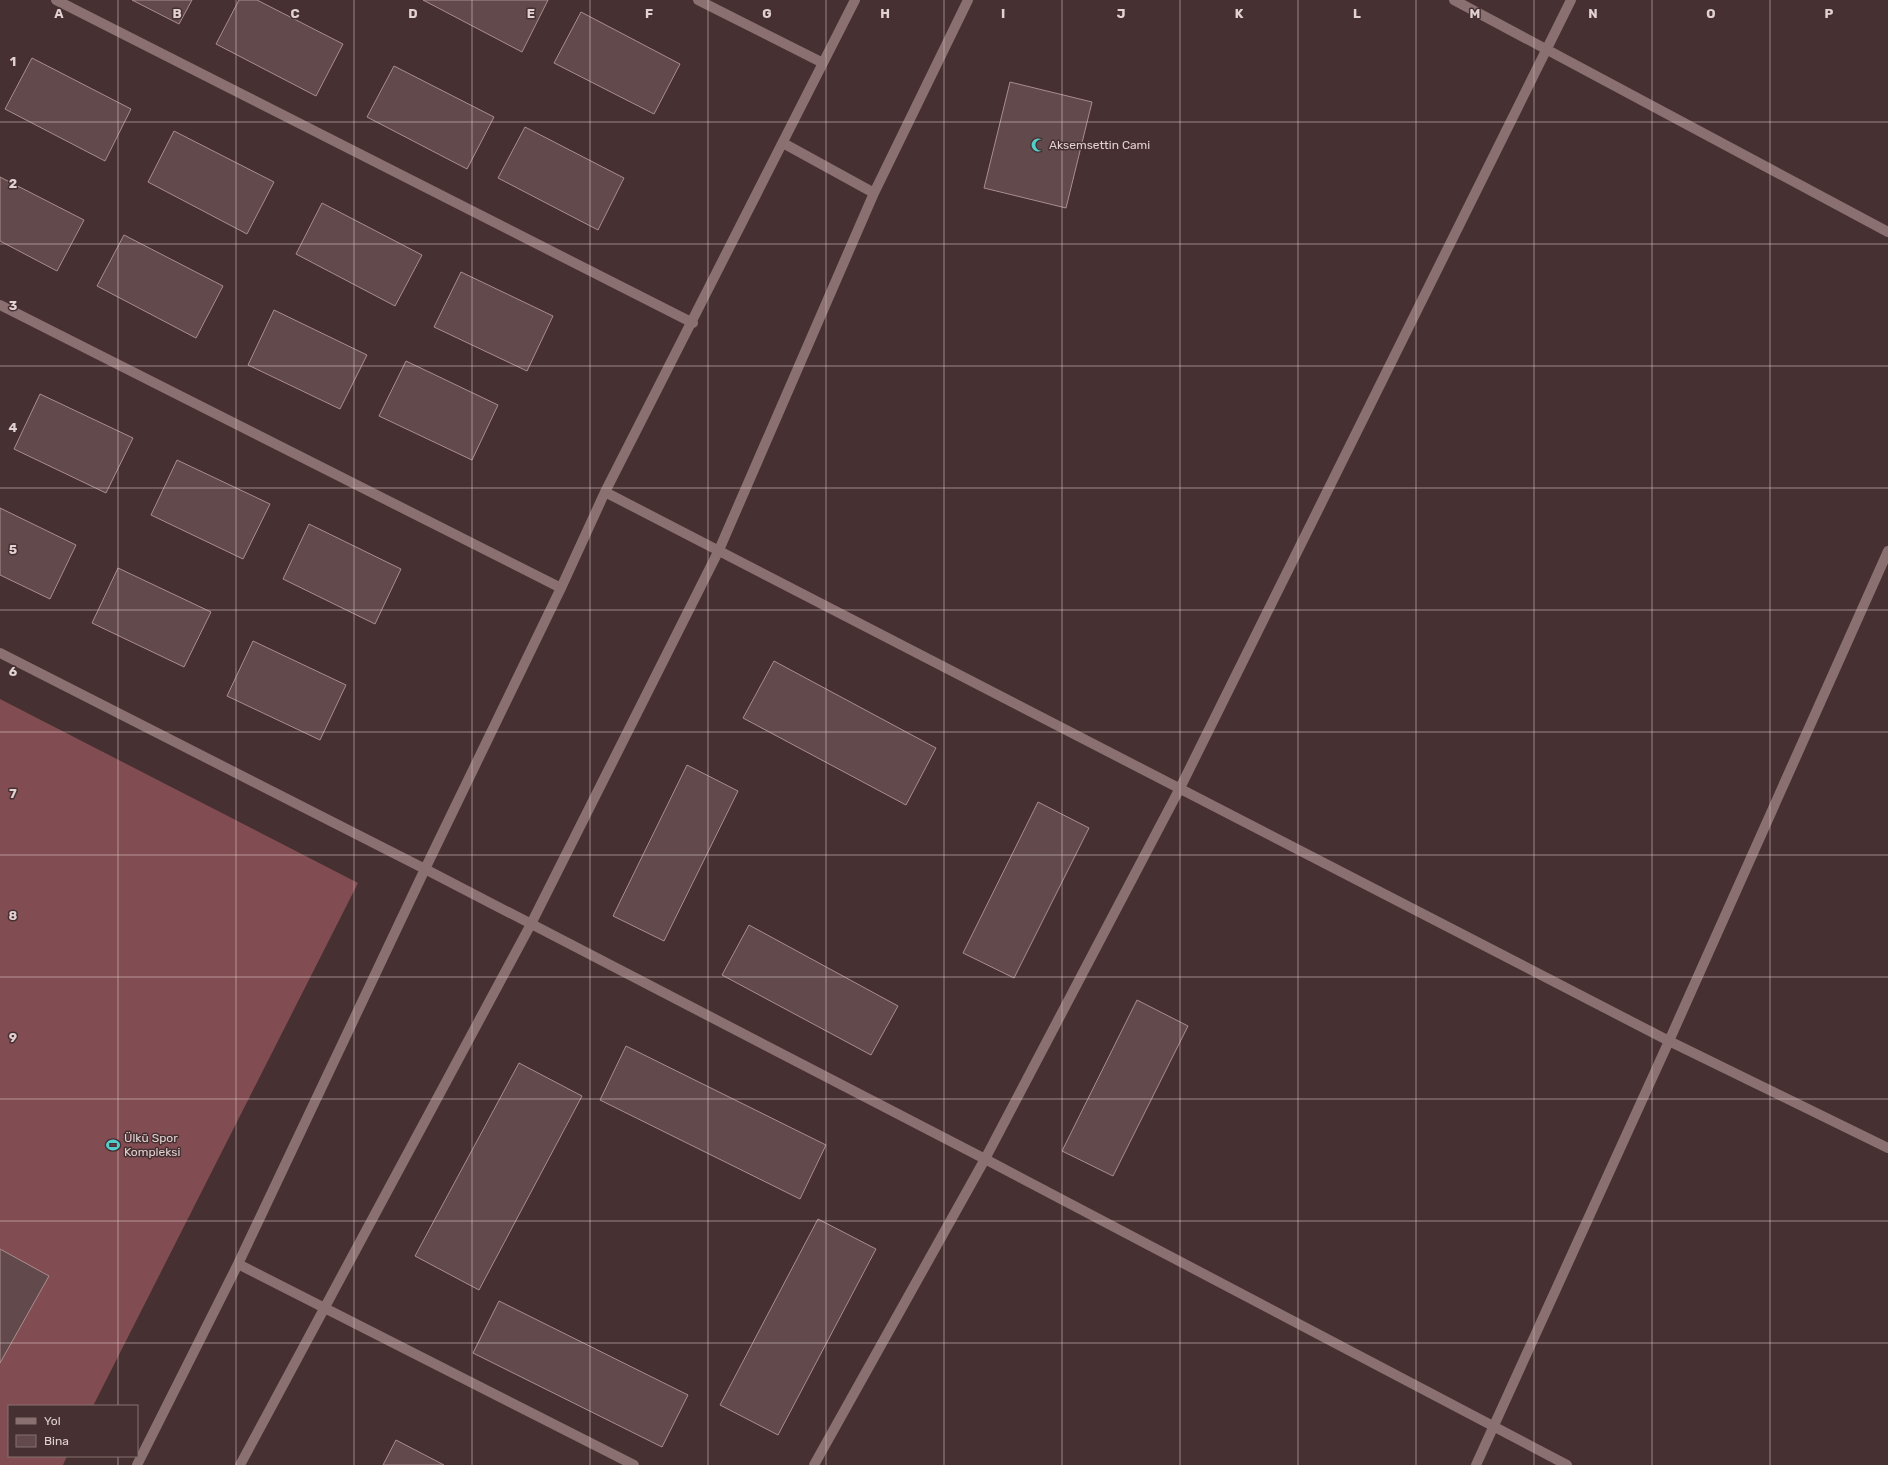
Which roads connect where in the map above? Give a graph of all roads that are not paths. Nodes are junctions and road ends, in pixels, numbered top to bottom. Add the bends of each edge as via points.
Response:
1 (56, 0) edge
2 (698, 0) edge
3 (855, 0) edge
4 (968, 0) edge
5 (1454, 0) edge
6 (1571, 0) edge
7 (1547, 50) junction
8 (824, 63) junction
9 (783, 143) junction
10 (874, 192) junction
11 (1888, 232) edge
12 (0, 305) edge
13 (693, 323) junction
14 (605, 492) junction
15 (719, 550) junction
16 (1888, 551) edge
17 (561, 588) junction
18 (0, 653) edge
19 (1180, 788) junction
20 (425, 869) junction
21 (531, 924) junction
22 (1669, 1041) junction
23 (1888, 1148) edge
24 (985, 1159) junction
25 (238, 1264) junction
26 (324, 1308) junction
27 (1493, 1426) junction
28 (137, 1465) edge
29 (240, 1465) edge
30 (634, 1465) edge
31 (814, 1465) edge
32 (1476, 1465) edge
33 (1567, 1465) edge

1 - 13 street
2 - 8 street
3 - 8 street
4 - 10 street
5 - 7 street
6 - 7 street
7 - 11 street
7 - 19 street
8 - 9 street
9 - 10 street
9 - 13 street
10 - 15 street
12 - 17 street
13 - 14 street
14 - 15 street
14 - 17 street
15 - 19 street
15 - 21 street
16 - 22 street
17 - 20 street
18 - 20 street
19 - 22 street
19 - 24 street
20 - 21 street
20 - 25 street
21 - 24 street
21 - 26 street
22 - 23 street
22 - 27 street
24 - 27 street
24 - 31 street
25 - 26 street
25 - 28 street
26 - 29 street
26 - 30 street
27 - 32 street
27 - 33 street

